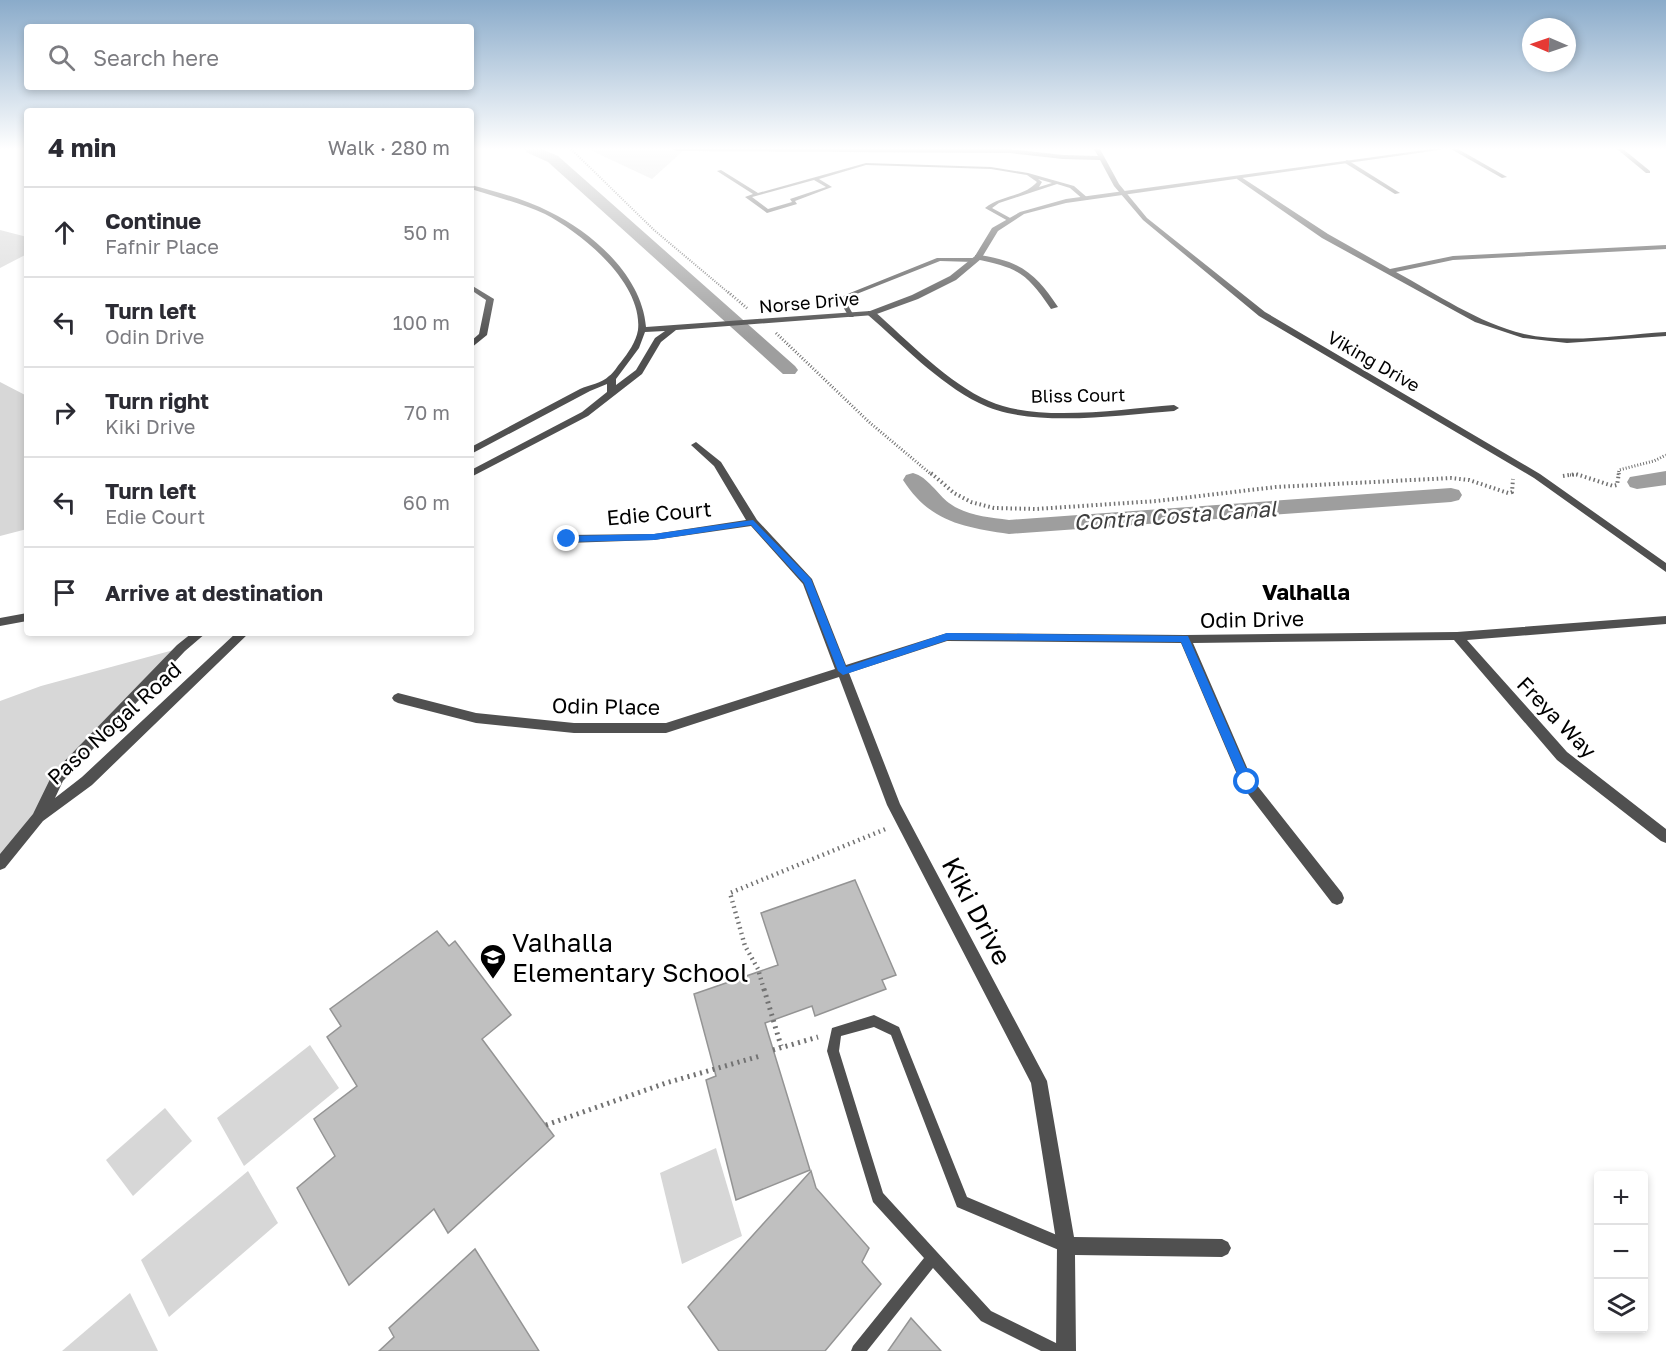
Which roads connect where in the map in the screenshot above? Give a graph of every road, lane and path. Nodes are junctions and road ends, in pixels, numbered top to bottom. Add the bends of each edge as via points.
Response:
1 (543, 212) edge
2 (995, 212) edge
3 (1025, 212) edge
4 (1138, 212) edge
5 (1289, 212) edge
6 (1010, 220) junction
7 (1666, 247) edge
8 (976, 258) junction
9 (1389, 271) junction
10 (474, 289) edge
11 (1054, 307) dead end
12 (871, 314) junction
13 (851, 316) junction
14 (674, 328) junction
15 (643, 330) junction
16 (1666, 334) edge
17 (474, 342) edge
18 (612, 379) junction
19 (611, 393) junction
20 (1174, 408) dead end
21 (696, 445) dead end
22 (474, 449) edge
23 (474, 472) edge
24 (753, 522) junction
25 (567, 539) dead end
26 (1666, 568) edge
27 (24, 618) edge
28 (1666, 620) edge
29 (0, 622) edge
30 (196, 636) edge
31 (240, 636) edge
32 (1457, 636) junction
33 (1185, 639) junction
34 (843, 671) junction
35 (398, 698) dead end
36 (38, 818) junction
37 (903, 822) junction
38 (1666, 837) edge
39 (0, 864) edge
40 (1337, 898) dead end
41 (836, 1032) junction
42 (781, 1047) junction
43 (773, 1050) dead end
44 (760, 1056) dead end
45 (546, 1125) dead end
46 (1066, 1246) junction
47 (1222, 1248) dead end
48 (933, 1257) junction
49 (858, 1351) edge
50 (1057, 1351) edge
51 (1066, 1351) edge

1 - 15 street via 558,219 603,255 633,288 642,308
2 - 6 lane
3 - 6 street, Norse Drive
4 - 26 street, Viking Drive via 1262,314 1537,476
5 - 9 street
6 - 8 street, Norse Drive via 996,230
7 - 9 street via 1453,258
8 - 11 street via 1019,267 1036,279
8 - 12 street, Norse Drive via 953,278
8 - 13 lane via 939,259 847,296 842,300
9 - 16 street via 1478,320 1523,336 1568,341
10 - 17 street via 490,299 483,335
12 - 13 street, Norse Drive
12 - 20 street, Bliss Court via 961,387 984,403 1011,412 1040,415
13 - 14 street, Norse Drive
14 - 15 street, Norse Drive
14 - 19 street via 658,340 639,372
15 - 18 street
18 - 19 street
18 - 22 street
19 - 23 street via 585,414
21 - 24 street, Kiki Drive via 718,464
24 - 25 street, Edie Court via 654,537
24 - 34 street, Kiki Drive via 808,582
27 - 29 street
28 - 32 street, Odin Drive
30 - 36 street, Paso Nogal Road via 57,777
31 - 36 street, Paso Nogal Road via 87,781
32 - 33 street, Odin Drive
32 - 38 street, Freya Way via 1562,756
33 - 34 street, Odin Drive via 947,637
33 - 40 street via 1247,782
34 - 35 street, Odin Place via 666,728 574,728 476,718
34 - 37 street, Kiki Drive
36 - 39 street, Paso Nogal Road
37 - 42 path via 730,892
37 - 46 street, Kiki Drive via 1040,1081
41 - 42 path
41 - 46 lane via 874,1022 895,1031 962,1202
41 - 48 lane via 833,1051 878,1197
42 - 43 path
44 - 45 path via 666,1083
46 - 47 street
46 - 51 street, Kiki Drive
48 - 49 lane
48 - 50 lane via 986,1316

